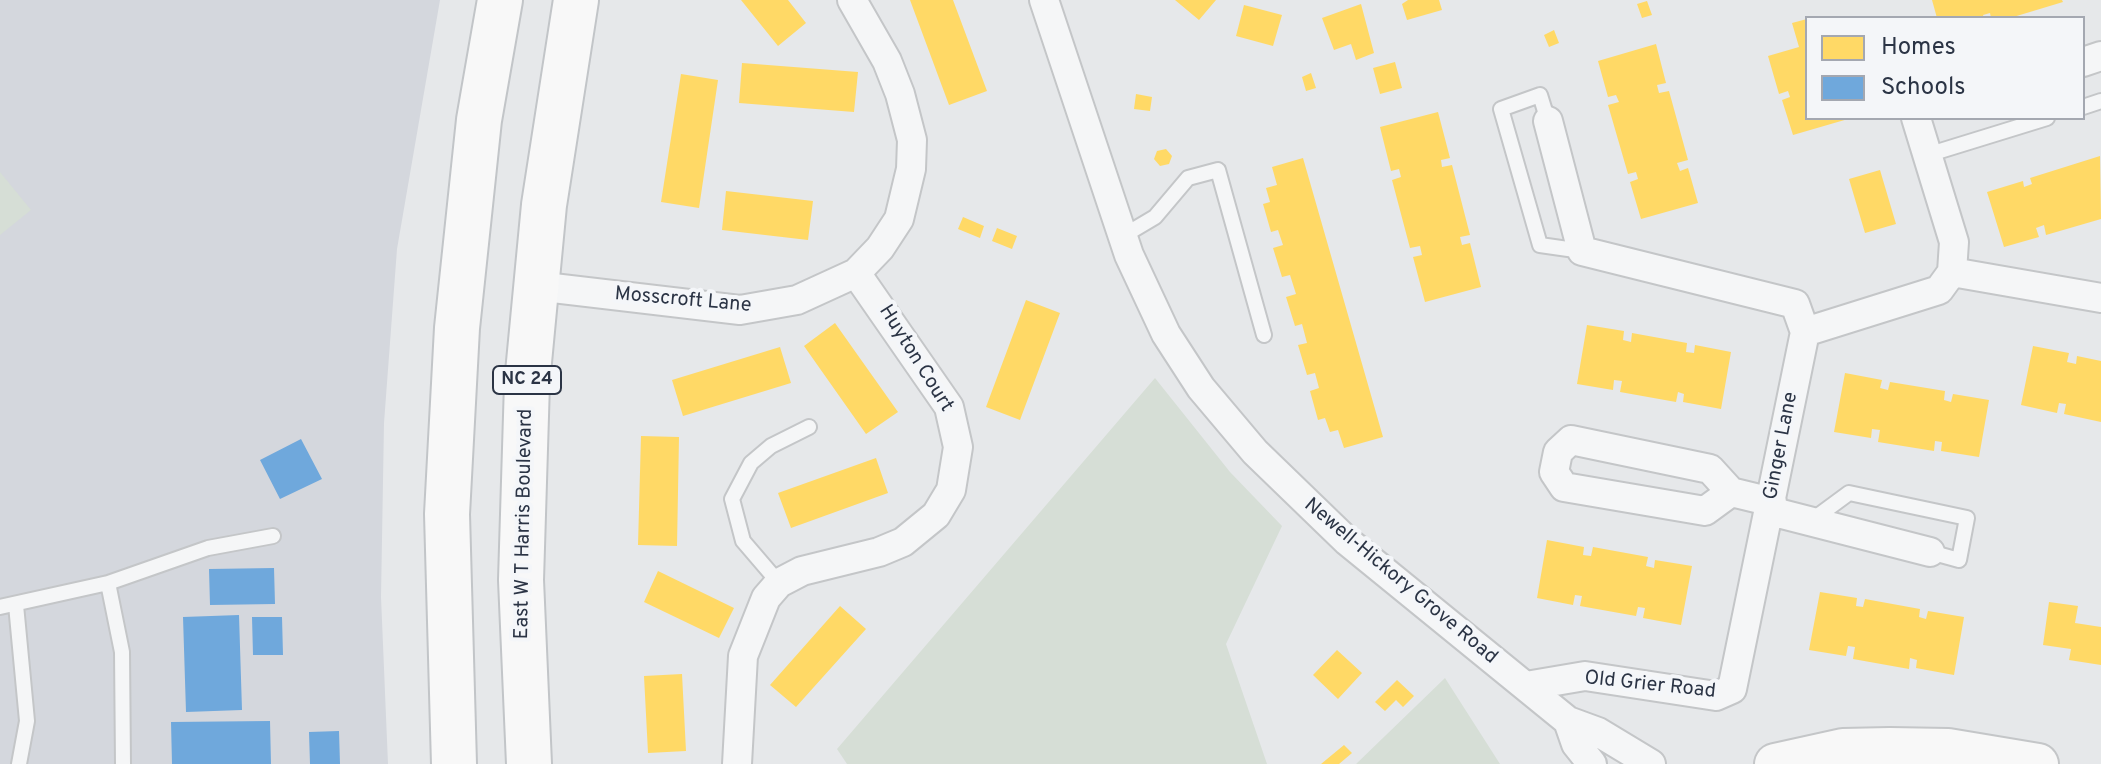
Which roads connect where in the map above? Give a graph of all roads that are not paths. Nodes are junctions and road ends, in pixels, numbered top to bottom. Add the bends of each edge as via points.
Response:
1 (500, 0) edge
2 (576, 0) edge
3 (852, 0) edge
4 (1044, 0) edge
5 (1917, 120) edge
6 (2041, 120) edge
7 (1548, 121) joint
8 (1927, 155) junction
9 (1123, 236) junction
10 (1582, 251) junction
11 (856, 273) junction
12 (1945, 281) junction
13 (536, 286) junction
14 (2098, 296) edge
15 (1805, 332) junction
16 (1264, 335) dead end
17 (809, 427) dead end
18 (1731, 492) junction
19 (1771, 507) junction
20 (1811, 521) junction
21 (273, 536) dead end
22 (1930, 552) joint
23 (108, 583) junction
24 (779, 583) junction
25 (16, 605) junction
26 (0, 607) edge
27 (1526, 686) junction
28 (1726, 694) joint
29 (1568, 721) junction
30 (19, 764) edge
31 (123, 764) edge
32 (454, 764) edge
33 (529, 764) edge
34 (737, 764) edge
35 (1592, 764) edge
36 (1651, 764) edge
37 (1775, 764) edge
38 (2038, 764) edge

1 - 32 main road via 479,120 457,328 447,514
2 - 13 main road, East W T Harris Boulevard / NC 24
3 - 11 street, Mosscroft Lane via 887,61 912,140 899,219
4 - 9 street, Newell-Hickory Grove Road
5 - 8 street
6 - 8 lane
7 - 10 street
7 - 10 lane via 1540,95 1501,109 1540,245
8 - 12 street via 1954,242
9 - 16 lane via 1155,217 1188,178 1218,170
9 - 27 street, Newell-Hickory Grove Road via 1148,298 1184,363 1255,452 1347,541
10 - 15 street via 1795,304
11 - 13 street, Mosscroft Lane via 797,300 740,310
11 - 24 street, Huyton Court via 949,407 958,447 951,490 936,515 903,542 802,571
12 - 14 street
12 - 15 street
13 - 33 main road, East W T Harris Boulevard / NC 24 via 527,383 522,565
15 - 19 street, Ginger Lane
17 - 24 lane via 751,463 732,499 743,541
18 - 18 street via 1710,469 1571,440 1558,452 1554,472 1564,487 1705,511
18 - 19 street
19 - 20 street
19 - 28 street, Ginger Lane via 1737,680
20 - 22 street
20 - 22 lane via 1849,493 1967,518 1959,560
21 - 23 lane via 208,548
23 - 25 lane
23 - 31 lane via 122,652
24 - 34 street via 766,598 743,656
25 - 26 lane
25 - 30 lane via 27,721
27 - 28 street, Old Grier Road via 1585,676
27 - 29 street, Newell-Hickory Grove Road
29 - 35 street, Newell-Hickory Grove Road via 1576,744
29 - 36 street, Newell-Hickory Grove Road via 1598,732
37 - 38 street via 1843,749 1890,748 1948,749

